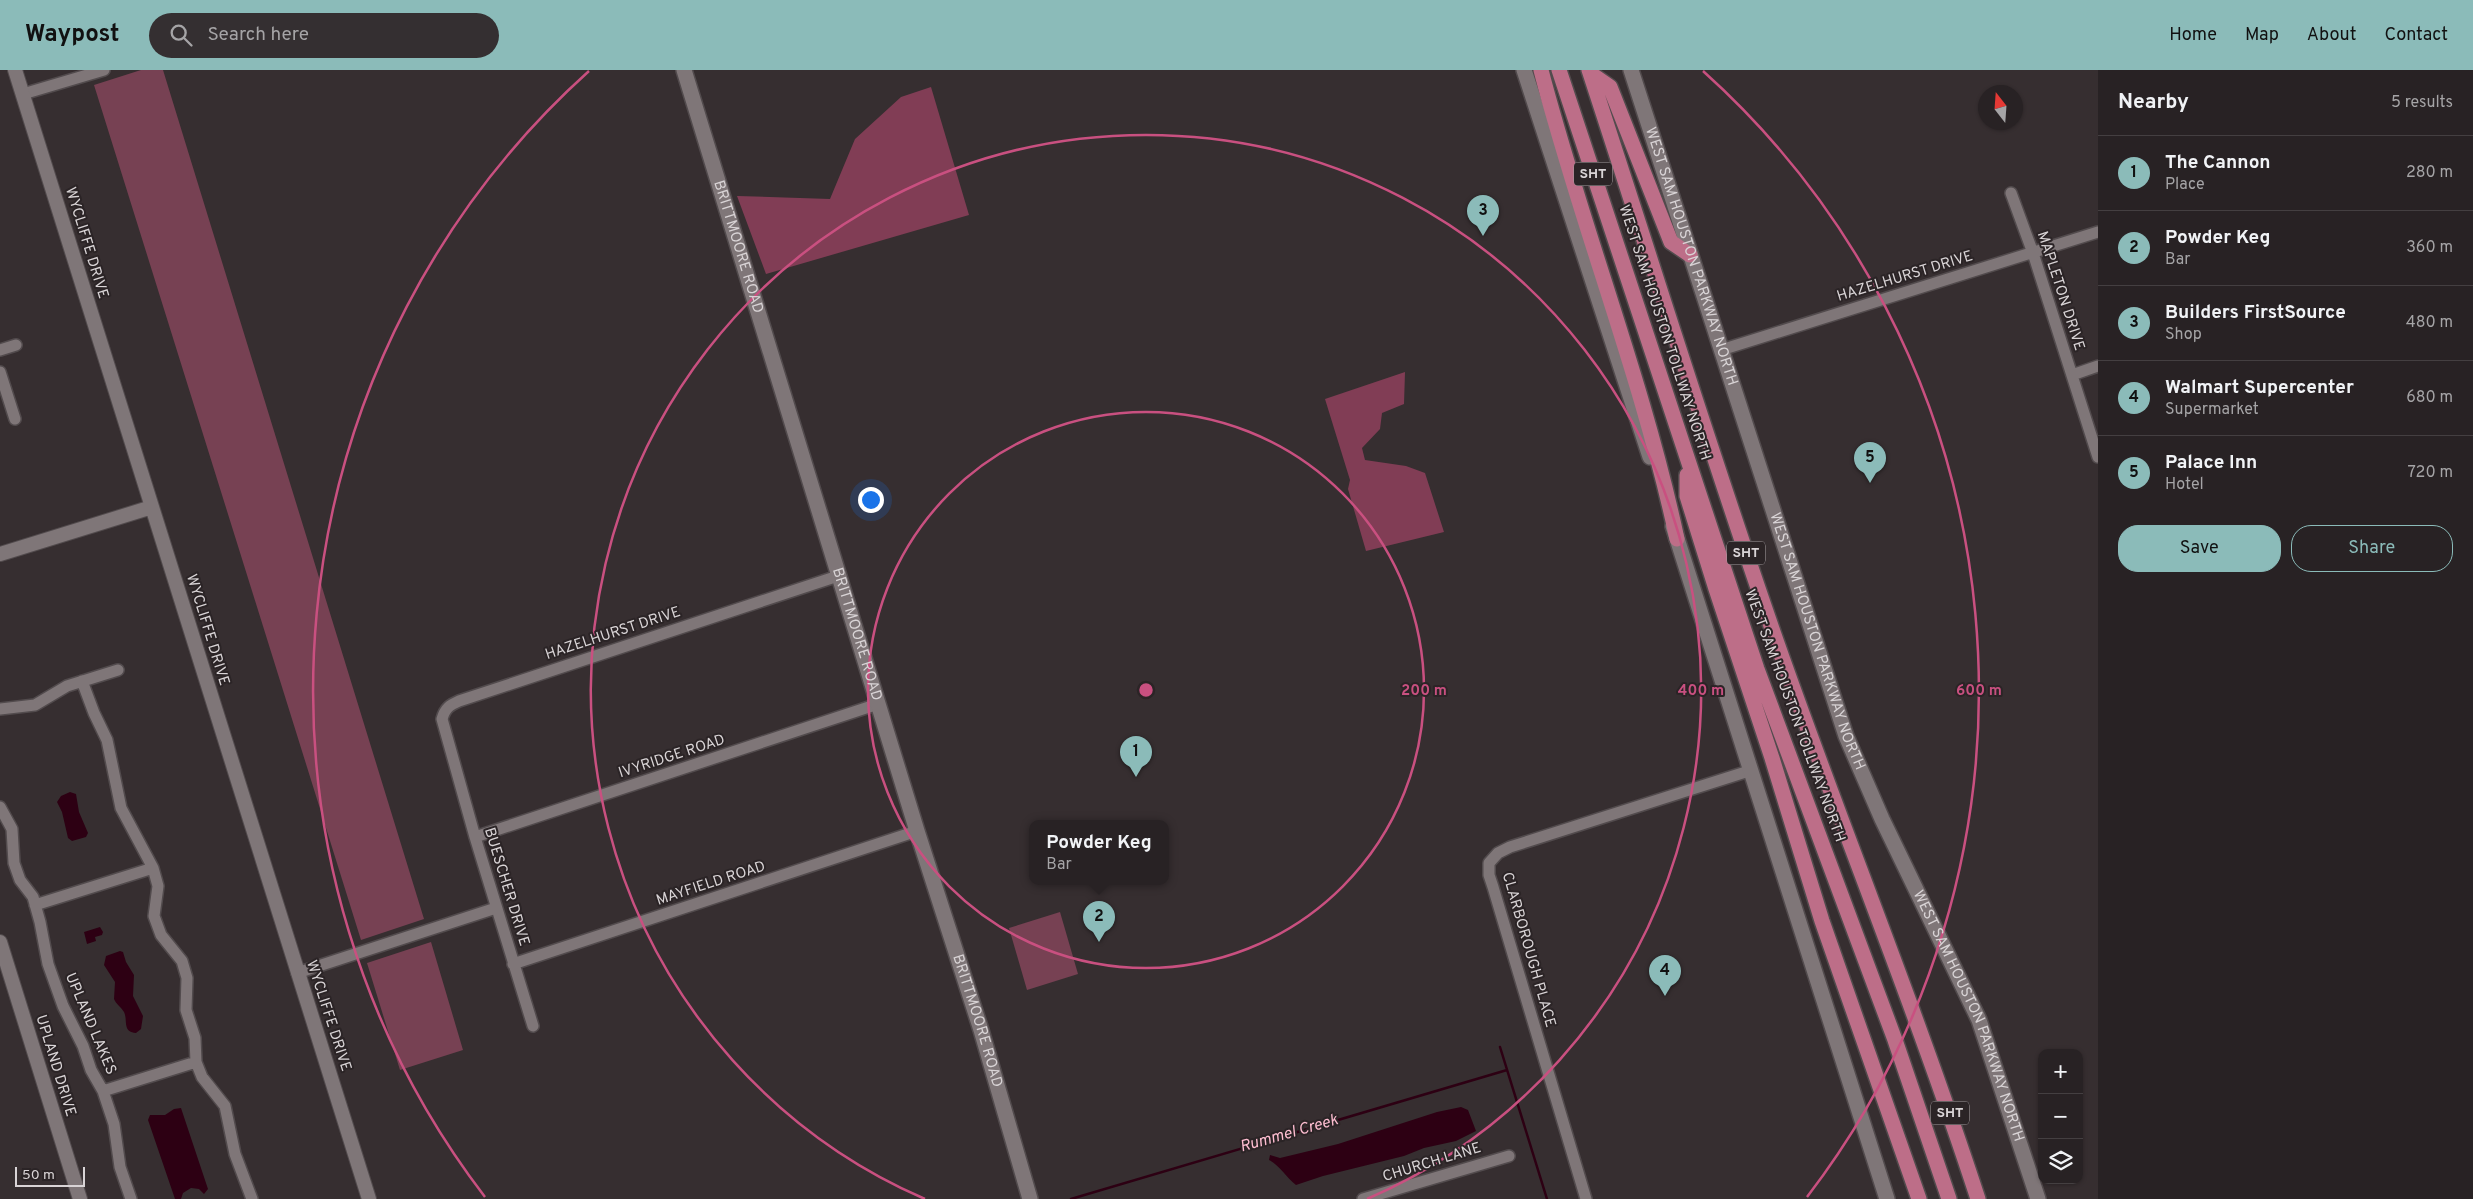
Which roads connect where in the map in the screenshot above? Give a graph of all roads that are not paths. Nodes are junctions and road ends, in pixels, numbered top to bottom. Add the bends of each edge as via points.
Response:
1 (15, 70) edge
2 (104, 70) edge
3 (684, 70) edge
4 (1524, 70) edge
5 (1541, 70) edge
6 (1559, 70) edge
7 (1630, 70) edge
8 (1590, 71) edge
9 (23, 94) junction
10 (2011, 193) dead end
11 (2098, 232) edge
12 (2033, 254) junction
13 (1690, 255) junction
14 (16, 345) dead end
15 (0, 350) edge
16 (1721, 350) junction
17 (2098, 366) edge
18 (0, 372) edge
19 (2072, 375) junction
20 (15, 419) dead end
21 (2098, 457) edge
22 (1687, 461) junction
23 (152, 507) junction
24 (1677, 539) junction
25 (0, 554) edge
26 (838, 576) junction
27 (118, 670) dead end
28 (82, 681) junction
29 (878, 704) junction
30 (0, 708) edge
31 (453, 756) joint
32 (1752, 770) junction
33 (0, 807) edge
34 (917, 831) junction
35 (475, 838) junction
36 (153, 868) junction
37 (35, 905) junction
38 (496, 908) junction
39 (0, 942) edge
40 (513, 964) junction
41 (297, 973) junction
42 (533, 1026) dead end
43 (196, 1062) junction
44 (103, 1091) junction
45 (1509, 1156) dead end
46 (2037, 1198) edge
47 (80, 1199) edge
48 (131, 1199) edge
49 (252, 1199) edge
50 (369, 1199) edge
51 (1030, 1199) edge
52 (1363, 1199) edge
53 (1586, 1199) edge
54 (1887, 1199) edge
55 (1919, 1199) edge
56 (1949, 1199) edge
57 (1978, 1199) edge

1 - 9 street, WYCLIFFE DRIVE
2 - 9 street
3 - 26 main road, BRITTMOORE ROAD
4 - 24 main road
5 - 24 highway via 1562,150 1640,394
6 - 22 highway, WEST SAM HOUSTON TOLLWAY NORTH / SHT
7 - 13 main road, WEST SAM HOUSTON PARKWAY NORTH
8 - 13 highway via 1610,87 1671,242
8 - 57 highway, WEST SAM HOUSTON TOLLWAY NORTH / SHT via 1756,582 1914,1012
9 - 23 street, WYCLIFFE DRIVE
10 - 12 street, MAPLETON DRIVE
11 - 12 street, HAZELHURST DRIVE
12 - 16 street, HAZELHURST DRIVE
12 - 19 street, MAPLETON DRIVE
13 - 16 main road, WEST SAM HOUSTON PARKWAY NORTH
14 - 15 street
16 - 46 main road, WEST SAM HOUSTON PARKWAY NORTH via 1846,736 1882,820 1978,1020
17 - 19 street
18 - 20 street
19 - 21 street, MAPLETON DRIVE
22 - 55 highway via 1687,496 1716,589 1822,921
22 - 56 highway, WEST SAM HOUSTON TOLLWAY NORTH / SHT via 1757,669 1895,1040
23 - 25 street
23 - 41 street, WYCLIFFE DRIVE
24 - 32 main road
26 - 29 main road, BRITTMOORE ROAD
26 - 31 street, HAZELHURST DRIVE via 450,705 442,719
27 - 28 street
28 - 30 street via 67,686 36,705
28 - 36 street via 107,740 121,808
29 - 34 main road, BRITTMOORE ROAD
29 - 35 street, IVYRIDGE ROAD
31 - 35 street, BUESCHER DRIVE
32 - 53 street, CLARBOROUGH PLACE via 1510,847 1489,863 1492,887
32 - 54 main road
33 - 37 street, UPLAND LAKES via 12,829 14,863 20,880
34 - 40 street, MAYFIELD ROAD
34 - 51 main road, BRITTMOORE ROAD via 981,1030
35 - 38 street, BUESCHER DRIVE
36 - 37 street
36 - 43 street via 158,886 154,916 161,935 182,961 187,978 186,1010 195,1038
37 - 44 street, UPLAND LAKES via 48,964 62,1006
38 - 40 street, BUESCHER DRIVE
38 - 41 street
39 - 47 street, UPLAND DRIVE
40 - 42 street, BUESCHER DRIVE
41 - 50 street, WYCLIFFE DRIVE
43 - 44 street
43 - 49 street via 202,1077 225,1106 235,1154
44 - 48 street, UPLAND LAKES via 114,1124 120,1167
45 - 52 street, CHURCH LANE

